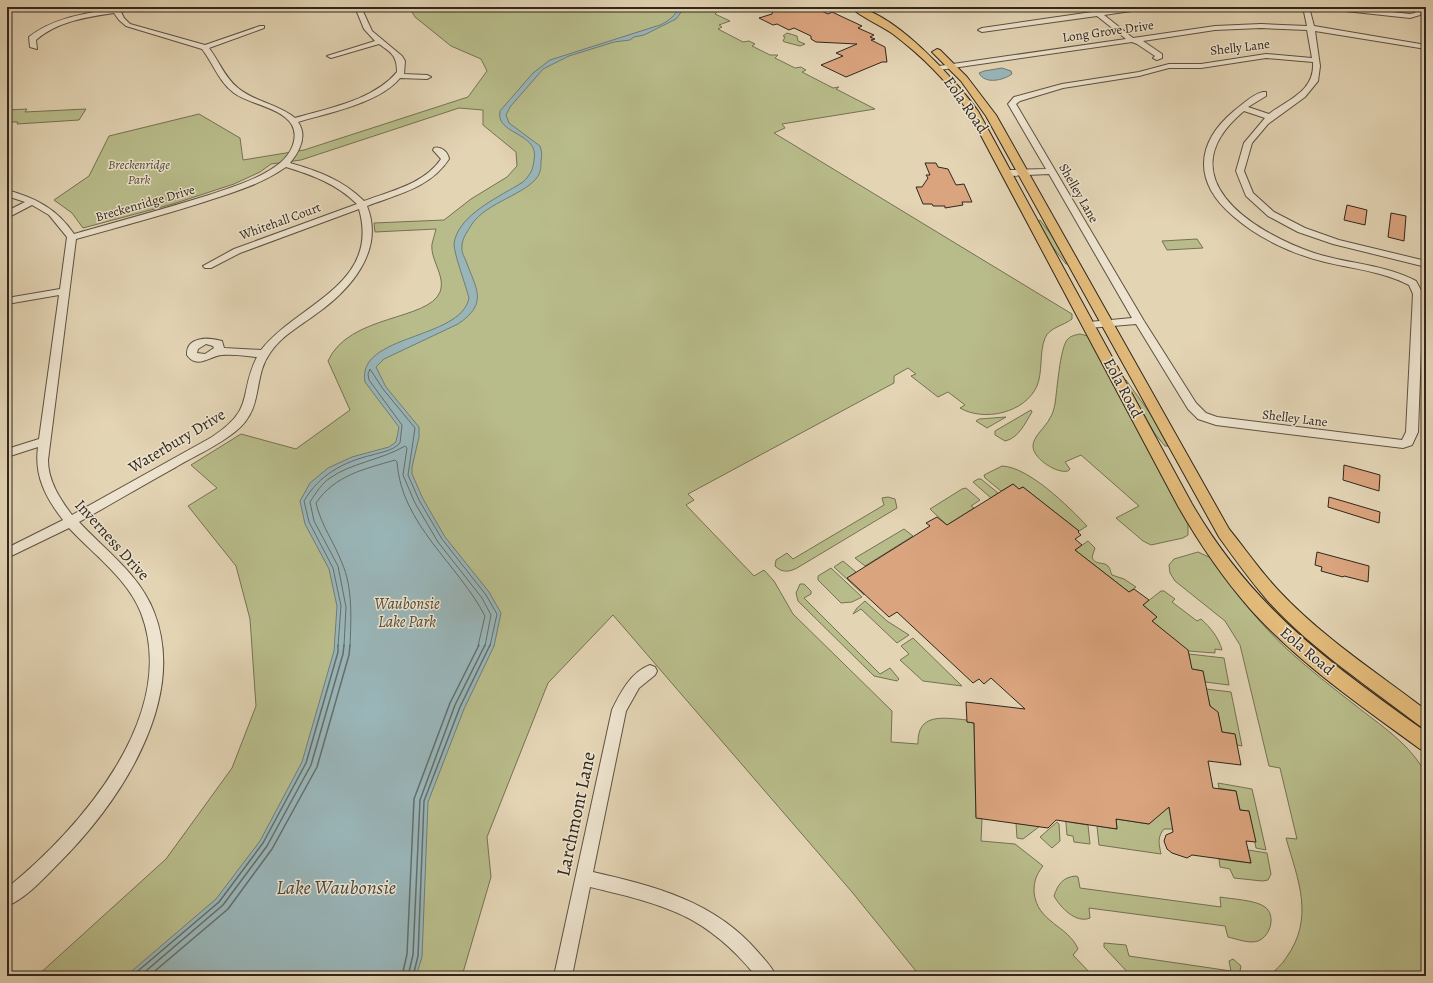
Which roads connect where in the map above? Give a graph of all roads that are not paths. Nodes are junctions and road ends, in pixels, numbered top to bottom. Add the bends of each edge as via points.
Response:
1 (135, 7) edge
2 (358, 7) edge
3 (855, 7) edge
4 (870, 7) edge
5 (1089, 7) edge
6 (1145, 7) edge
7 (1306, 7) edge
8 (1327, 7) edge
9 (1421, 7) edge
10 (115, 9) edge
11 (1098, 14) junction
12 (262, 27) dead end
13 (1310, 28) junction
14 (982, 30) dead end
15 (1132, 40) junction
16 (380, 42) junction
17 (34, 47) dead end
18 (205, 47) junction
19 (1425, 47) edge
20 (331, 56) dead end
21 (1315, 60) junction
22 (952, 66) junction
23 (1169, 66) junction
24 (939, 68) junction
25 (399, 76) junction
26 (427, 77) dead end
27 (1263, 94) dead end
28 (1242, 108) junction
29 (1271, 117) junction
30 (294, 121) junction
31 (437, 150) dead end
32 (284, 164) junction
33 (1052, 171) junction
34 (1023, 172) junction
35 (1008, 173) junction
36 (7, 193) edge
37 (33, 201) junction
38 (362, 205) junction
39 (7, 215) edge
40 (1287, 223) junction
41 (1264, 232) junction
42 (72, 237) junction
43 (1426, 264) edge
44 (208, 266) dead end
45 (65, 291) junction
46 (7, 301) edge
47 (1139, 321) junction
48 (1107, 323) junction
49 (1089, 325) junction
50 (218, 350) dead end
51 (263, 354) junction
52 (44, 441) junction
53 (7, 453) edge
54 (70, 521) junction
55 (7, 553) edge
56 (650, 671) dead end
57 (1426, 720) edge
58 (1426, 743) edge
59 (583, 878) junction
60 (7, 898) edge
61 (562, 976) edge
62 (767, 976) edge

1 - 10 street
2 - 16 street via 367,29
3 - 24 main road, Eola Road via 899,34
4 - 22 main road, Eola Road via 925,43
5 - 11 street
6 - 11 street
7 - 13 street
8 - 9 street via 1410,16 1418,14
10 - 17 street via 44,30 32,39
10 - 18 street via 124,22 134,27
11 - 14 street
11 - 15 street
12 - 18 street
13 - 15 street, Long Grove Drive via 1225,27
13 - 19 street, Long Grove Drive
13 - 21 street
15 - 22 street, Long Grove Drive
15 - 23 street via 1150,56
16 - 20 street
16 - 25 street via 400,60
18 - 30 street via 236,92
21 - 23 street, Shelly Lane via 1266,56 1201,66
21 - 29 street via 1316,75 1310,88
22 - 24 street, Long Grove Drive
22 - 34 main road, Eola Road via 983,103
23 - 33 street, Shelley Lane via 1139,74 1062,86 1014,100 1013,107
24 - 35 main road, Eola Road via 972,108
25 - 26 street
25 - 30 street via 385,88 365,98
27 - 28 street, Shelley Lane
28 - 29 street
28 - 41 street, Shelley Lane via 1225,124 1216,138 1207,163 1208,173 1216,191 1230,209
29 - 40 street via 1256,132 1245,149 1240,170 1241,180 1258,203
30 - 32 street, Breckenridge Drive via 299,133 298,140 291,156
31 - 38 street, Whitehall Court via 445,159 430,177 415,186
32 - 38 street via 333,181
32 - 42 street, Breckenridge Drive via 256,181 227,192 169,211
33 - 34 street
33 - 47 street, Shelley Lane
34 - 35 street
34 - 48 main road, Eola Road
35 - 49 main road, Eola Road
36 - 37 street
37 - 39 street
37 - 42 street via 58,218
38 - 44 street, Whitehall Court via 236,251
38 - 51 street, Waterbury Drive via 368,226 368,238 356,270 335,294 283,334
40 - 41 street
40 - 43 street via 1338,244
41 - 47 street, Shelley Lane via 1309,254 1413,283 1416,288 1412,432 1408,442 1396,444 1208,419 1192,406
42 - 45 street, Inverness Drive
45 - 46 street
45 - 52 street, Inverness Drive
47 - 48 street
48 - 49 street
48 - 57 main road, Eola Road via 1214,516 1246,562 1274,595 1305,625 1343,658
49 - 58 main road, Eola Road via 1191,516 1241,587 1301,648
50 - 51 street
51 - 54 street, Waterbury Drive via 255,373 252,402 238,424
52 - 53 street
52 - 54 street, Inverness Drive via 42,464 46,485
54 - 55 street, Waterbury Drive
54 - 60 street, Inverness Drive via 136,591 146,607 153,627 157,654 153,692 145,720 123,771 66,844
56 - 59 street, Larchmont Lane via 634,684 619,710
59 - 61 street, Larchmont Lane
59 - 62 street via 657,895 689,907 738,942

